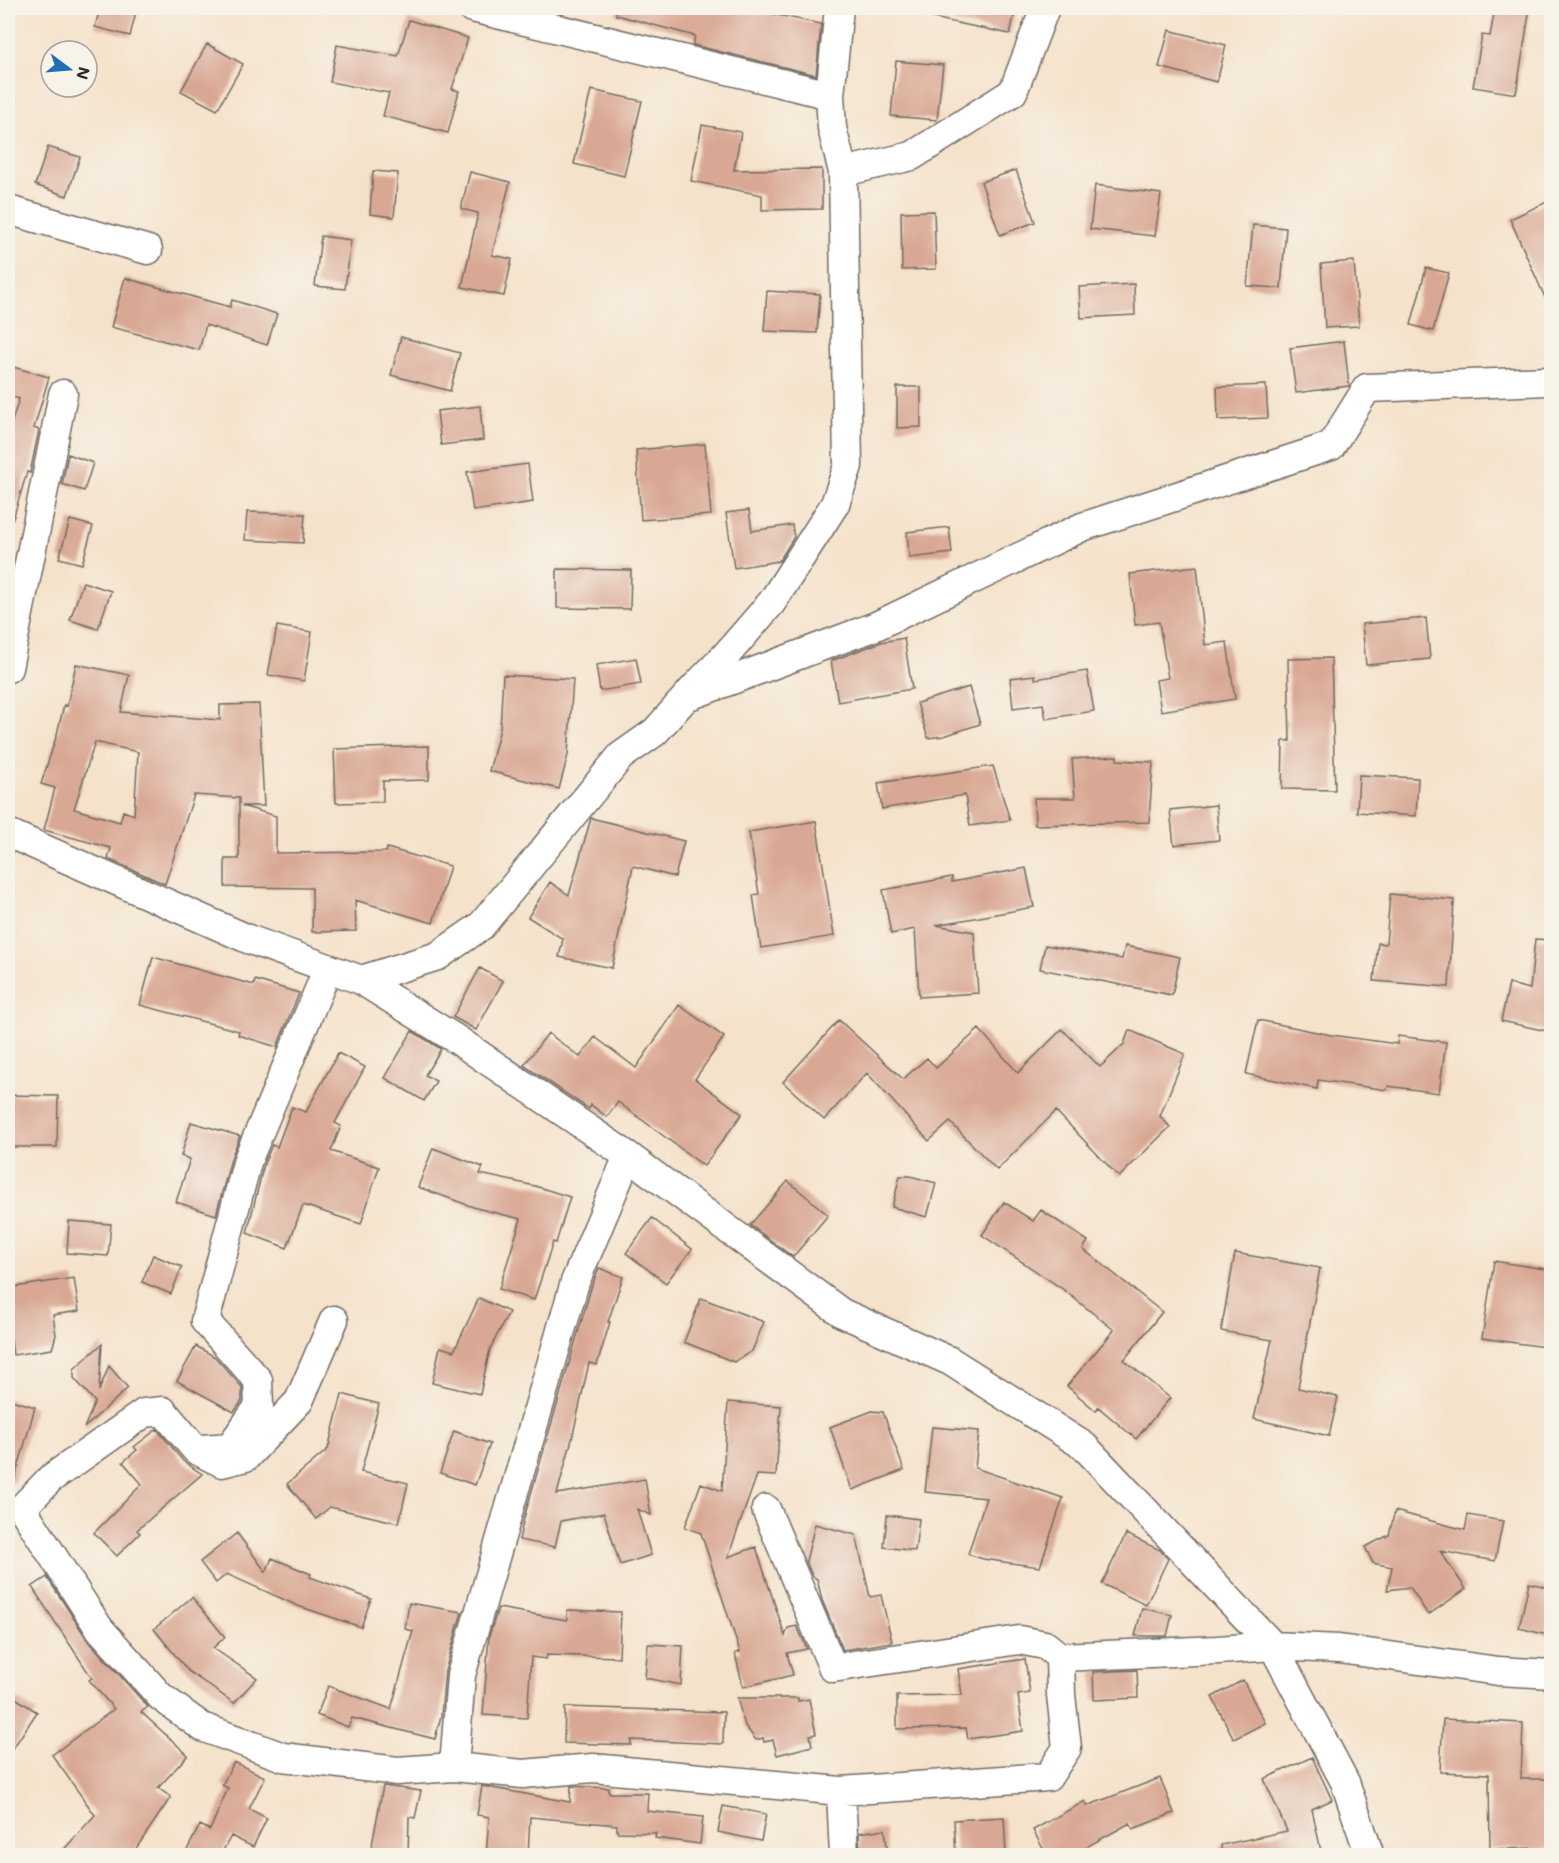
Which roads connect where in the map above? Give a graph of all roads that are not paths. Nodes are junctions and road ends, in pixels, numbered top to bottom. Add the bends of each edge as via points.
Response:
1 (472, 8) edge
2 (839, 8) edge
3 (1045, 8) edge
4 (830, 95) junction
5 (843, 172) junction
6 (8, 210) edge
7 (148, 250) dead end
8 (1551, 378) edge
9 (63, 394) dead end
10 (8, 668) edge
11 (685, 698) junction
12 (8, 833) edge
13 (328, 968) junction
14 (361, 980) junction
15 (628, 1156) junction
16 (334, 1320) dead end
17 (196, 1450) junction
18 (766, 1509) dead end
19 (1273, 1646) junction
20 (1060, 1657) junction
21 (1551, 1674) edge
22 (454, 1767) junction
23 (841, 1791) junction
24 (844, 1856) edge
25 (1370, 1856) edge

1 - 4 street
2 - 4 street
3 - 5 street via 1013,92 912,156
4 - 5 street via 832,128
5 - 11 street via 848,466 835,504 772,602
6 - 7 street
8 - 11 street via 1367,388 1331,447 1082,527 876,626
9 - 10 street
11 - 14 street via 654,732 621,756 481,926 438,956
12 - 13 street via 248,939
13 - 14 street
13 - 17 street via 248,1160 206,1321 258,1380 259,1406 230,1447
14 - 15 street via 459,1041
15 - 19 street via 842,1313 950,1361 1084,1446
15 - 22 street via 575,1282 461,1675
16 - 17 street via 299,1401 246,1457 222,1462
17 - 22 street via 163,1411 144,1413 50,1479 22,1508 99,1628 161,1697 202,1726 283,1757 397,1771
18 - 20 street via 833,1668 1019,1640 1044,1645
19 - 20 street
19 - 21 street via 1339,1649 1498,1671
19 - 25 street via 1345,1782
20 - 23 street via 1067,1748 1048,1777
22 - 23 street via 523,1774 593,1768
23 - 24 street

